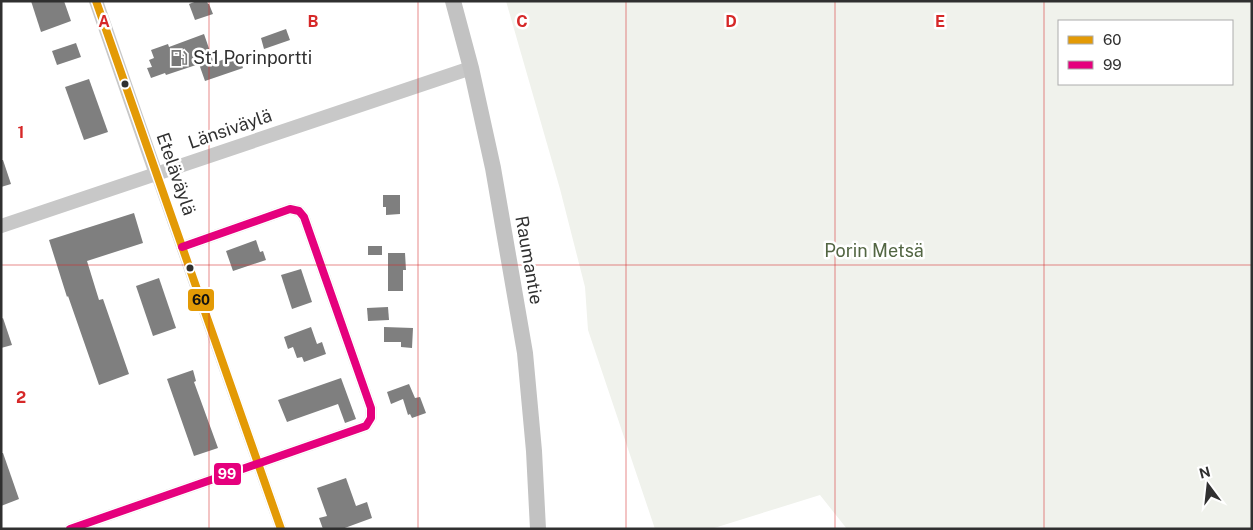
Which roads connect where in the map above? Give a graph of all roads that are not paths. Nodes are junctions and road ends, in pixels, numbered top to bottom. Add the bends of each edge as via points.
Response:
1 (96, 1) edge
2 (453, 1) edge
3 (471, 68) junction
4 (156, 174) junction
5 (1, 226) edge
6 (182, 247) junction
7 (258, 463) junction
8 (70, 529) edge
9 (281, 529) edge
10 (538, 529) edge

1 - 4 main road, Eteläväylä
2 - 3 highway, Raumantie
3 - 4 main road, Länsiväylä
3 - 10 highway, Raumantie via 493,168 524,354
4 - 5 main road, Länsiväylä
4 - 6 street, Eteläväylä
6 - 7 street, Eteläväylä
6 - 7 street via 290,209 299,210 372,408 366,426
7 - 8 street
7 - 9 street, Eteläväylä

